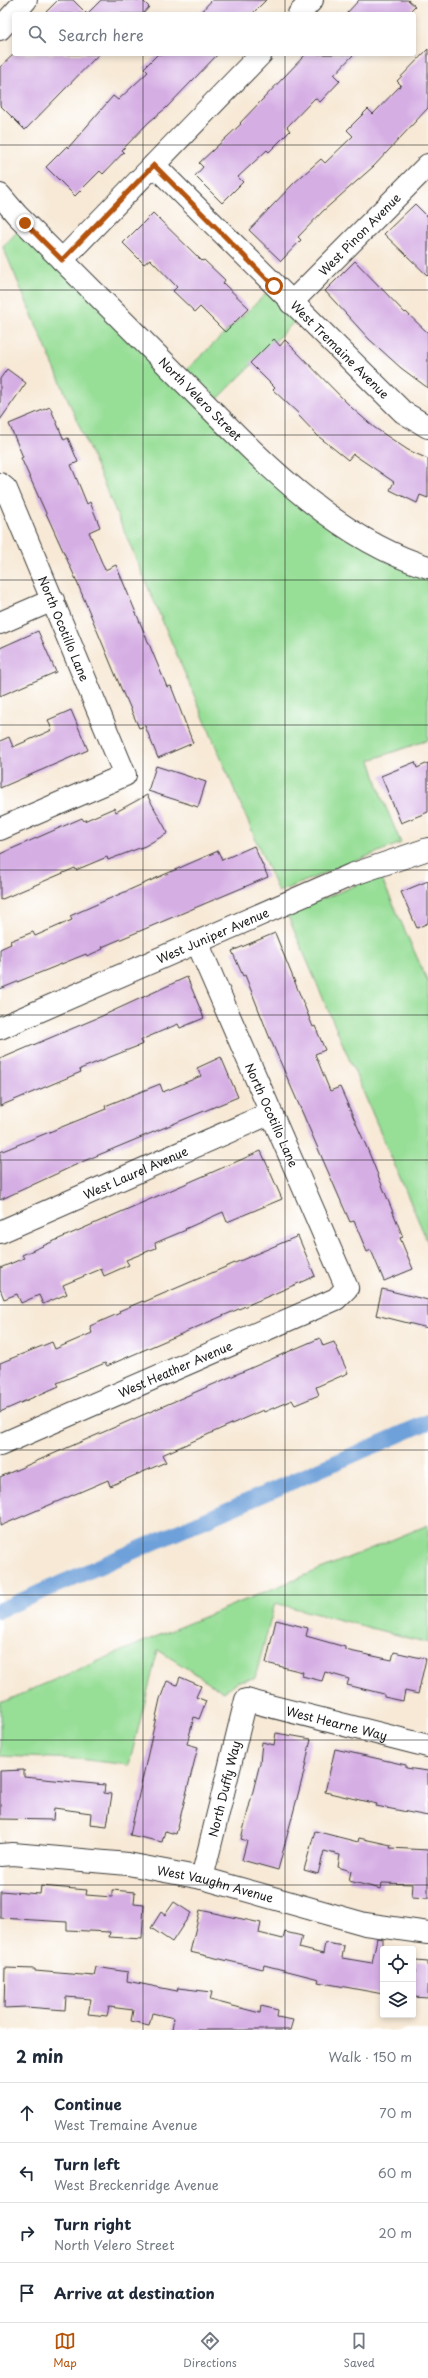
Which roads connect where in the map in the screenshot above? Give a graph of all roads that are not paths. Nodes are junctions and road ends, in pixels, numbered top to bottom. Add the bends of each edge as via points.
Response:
1 (26, 0) edge
2 (312, 0) edge
3 (15, 12) edge
4 (301, 12) edge
5 (12, 16) edge
6 (0, 29) edge
7 (258, 56) edge
8 (154, 165) junction
9 (427, 169) edge
10 (0, 195) edge
11 (62, 260) junction
12 (291, 303) junction
13 (428, 427) edge
14 (0, 484) edge
15 (428, 567) edge
16 (53, 600) junction
17 (0, 623) edge
18 (0, 829) edge
19 (428, 849) edge
20 (197, 942) junction
21 (0, 1028) edge
22 (271, 1112) junction
23 (0, 1232) edge
24 (347, 1288) joint
25 (0, 1445) edge
26 (246, 1700) joint
27 (428, 1746) edge
28 (0, 1855) edge
29 (202, 1878) junction
30 (428, 1933) edge

1 - 3 street
2 - 4 street
5 - 6 street
7 - 8 street
8 - 11 street
8 - 12 street, West Tremaine Avenue
9 - 12 street, West Pinon Avenue
10 - 11 street, North Velero Street
11 - 15 street, North Velero Street via 209,407 310,503 363,539
12 - 13 street, West Tremaine Avenue via 403,412
14 - 16 street, North Ocotillo Lane via 6,489
16 - 17 street
16 - 18 street, North Ocotillo Lane via 125,775
19 - 20 street, West Juniper Avenue via 358,872
20 - 21 street, West Juniper Avenue
20 - 22 street, North Ocotillo Lane
22 - 23 street, West Laurel Avenue
22 - 24 street, North Ocotillo Lane
24 - 25 street, West Heather Avenue via 336,1299
26 - 27 street, West Hearne Way
26 - 29 street, North Duffy Way
28 - 29 street, West Vaughn Avenue via 128,1864
29 - 30 street, West Vaughn Avenue via 365,1924

